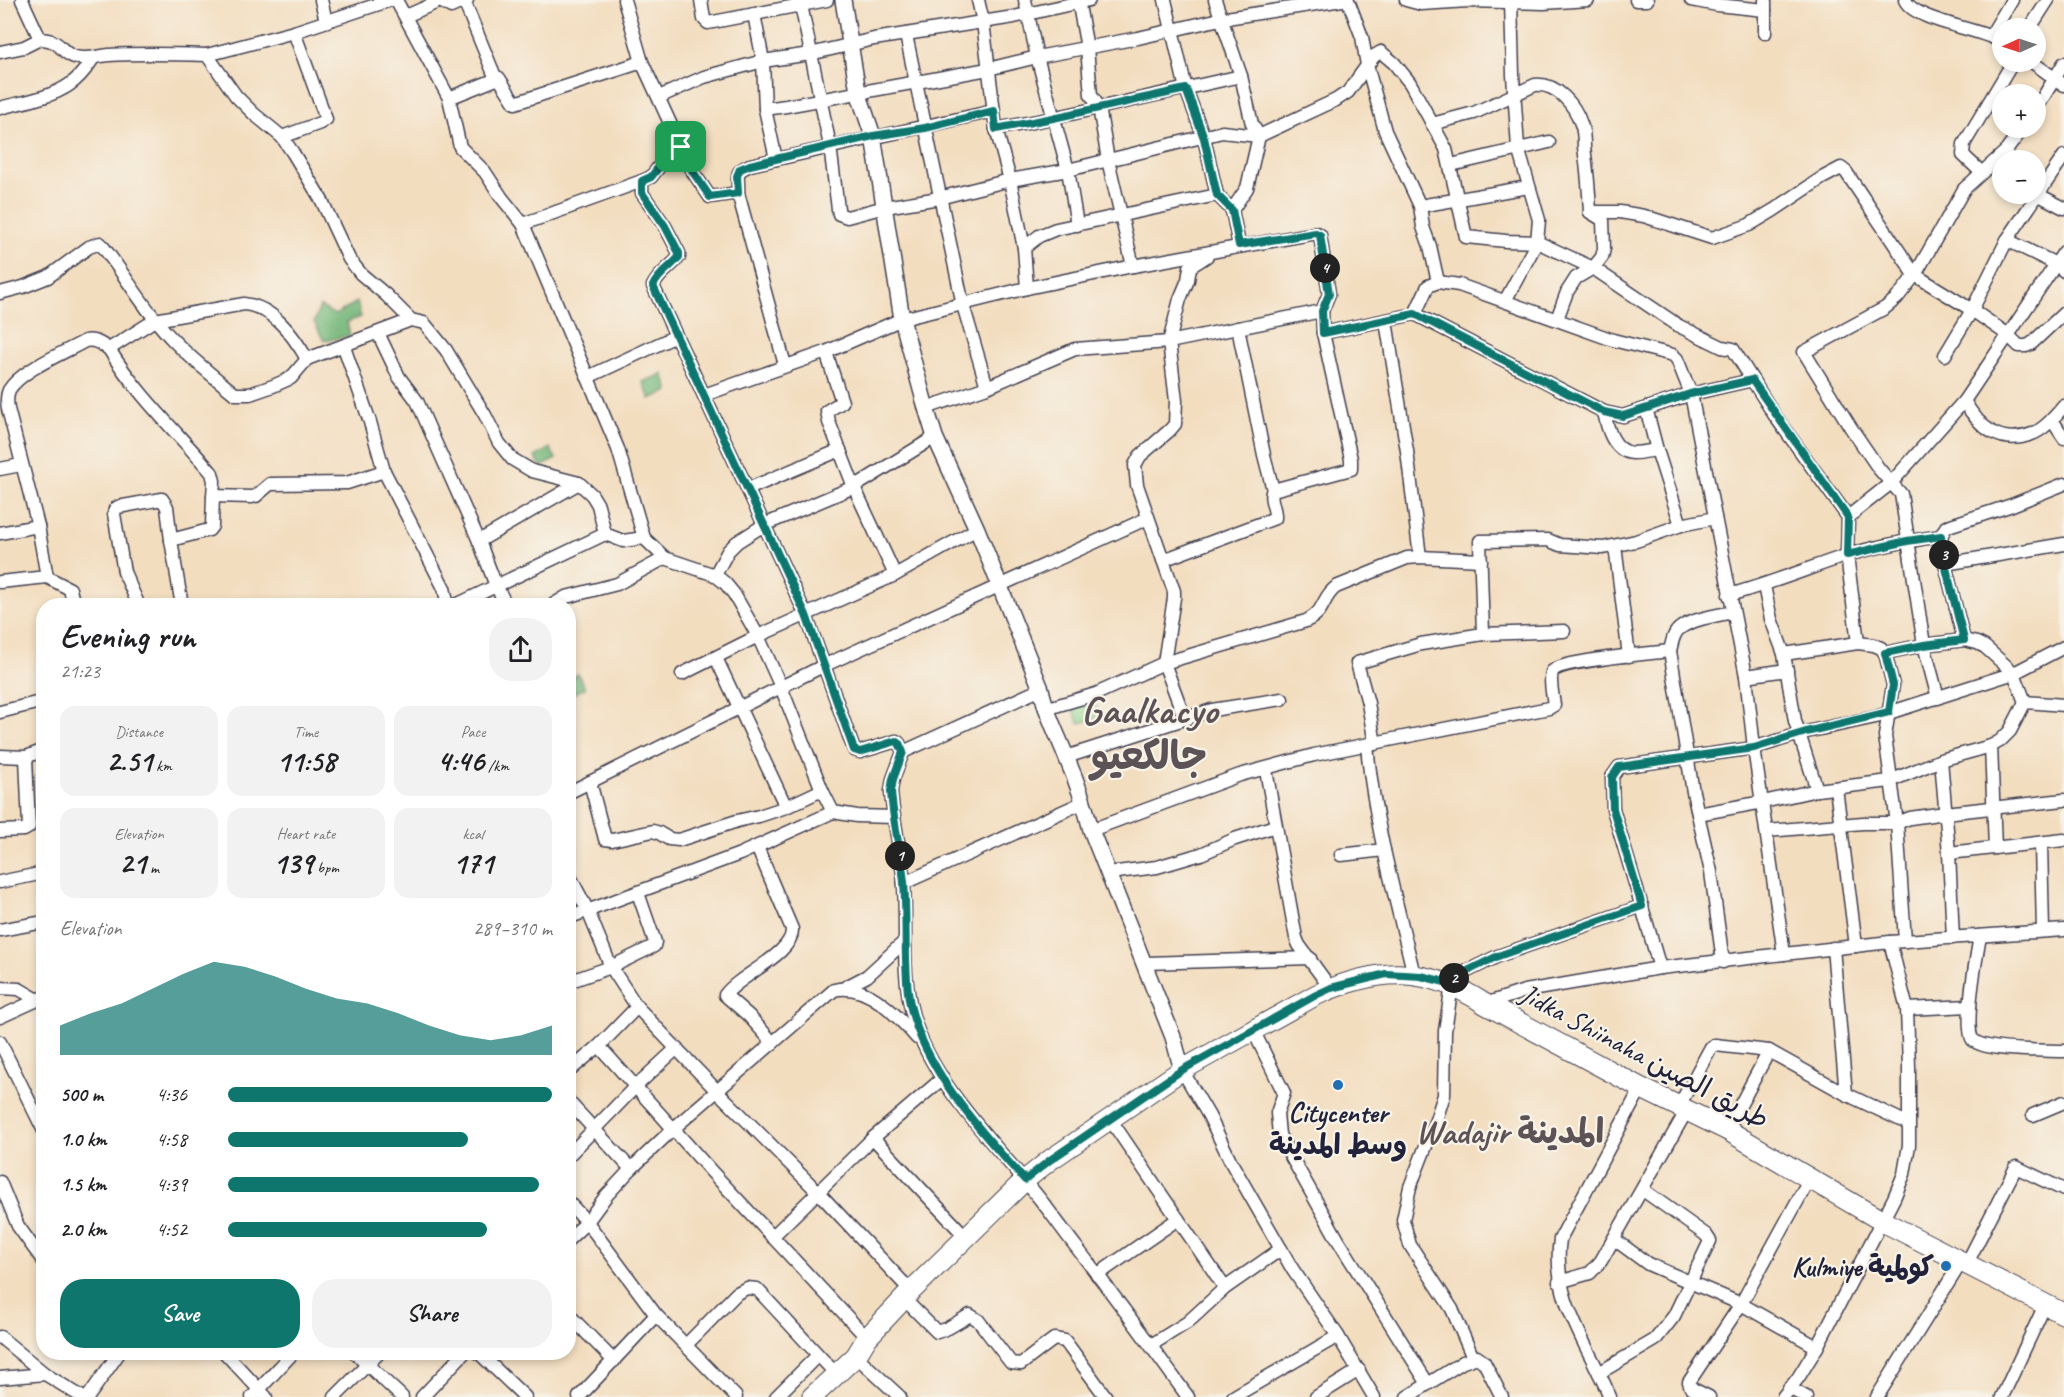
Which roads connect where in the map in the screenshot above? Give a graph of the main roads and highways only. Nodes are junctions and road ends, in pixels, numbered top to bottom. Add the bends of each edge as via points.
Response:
1 (2064, 1314) edge
2 (812, 1397) edge

1 - 2 main road, Jidka Shiinaha طريق الصين via 1882,1221 1727,1130 1641,1088 1462,989 1414,975 1386,974 1331,988 1253,1030 1182,1070 1050,1160 966,1237 867,1338 856,1356

